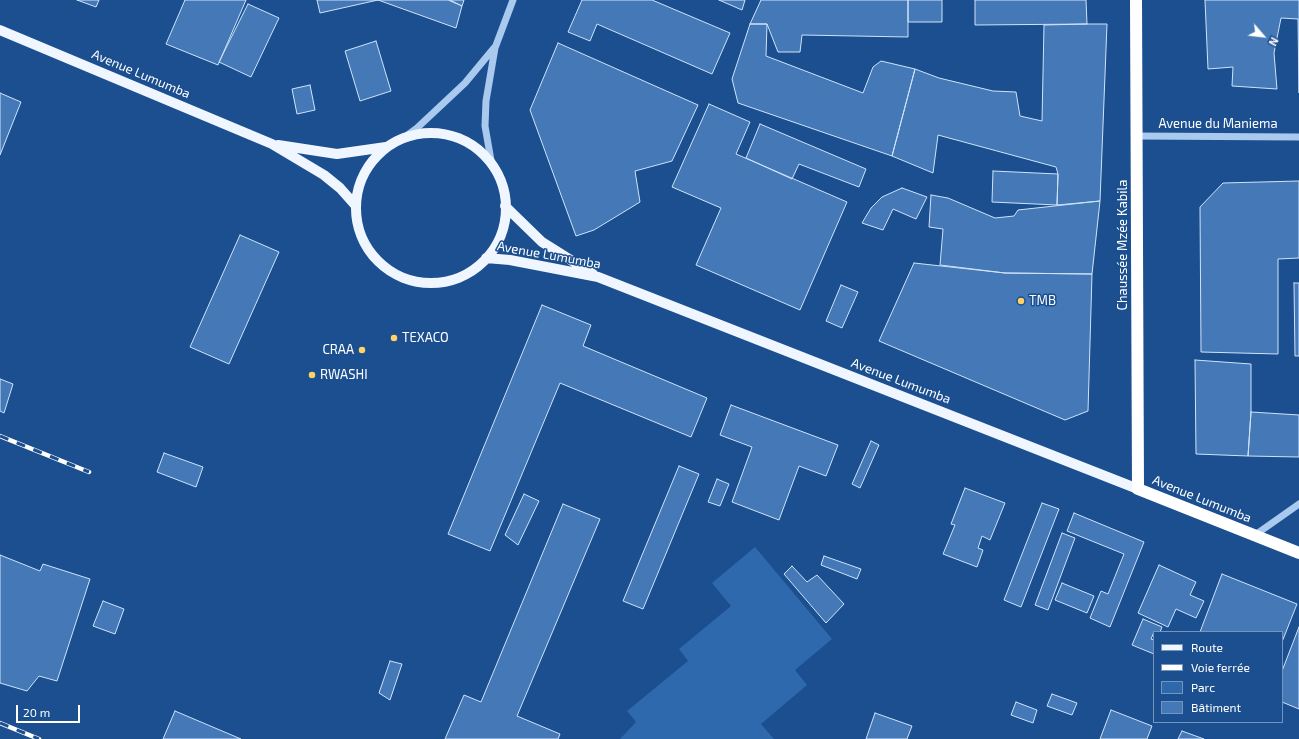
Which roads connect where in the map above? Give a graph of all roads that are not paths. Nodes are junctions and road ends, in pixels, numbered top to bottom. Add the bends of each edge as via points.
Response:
1 (513, 0) edge
2 (1136, 0) edge
3 (0, 30) edge
4 (495, 48) junction
5 (1136, 136) junction
6 (1299, 136) edge
7 (402, 139) junction
8 (272, 144) junction
9 (389, 146) junction
10 (492, 166) junction
11 (356, 206) junction
12 (505, 206) junction
13 (486, 258) junction
14 (598, 277) junction
15 (1138, 489) junction
16 (1299, 504) edge
17 (1255, 535) junction
18 (1299, 553) edge

1 - 4 street
2 - 5 highway, Chaussée Mzée Kabila
3 - 8 main road, Avenue Lumumba
4 - 7 street via 464,83
4 - 10 street via 486,101
5 - 6 street, Avenue du Maniema
5 - 15 highway, Chaussée Mzée Kabila
7 - 9 main road
7 - 10 main road via 416,134 446,134 472,145
8 - 9 main road via 337,154
8 - 11 main road via 324,175
9 - 11 main road via 368,167
10 - 12 main road via 500,178
11 - 13 main road via 360,231 366,245 384,267 397,275 425,283 440,282 471,271
12 - 13 main road via 505,220 500,234
12 - 14 main road via 542,242
13 - 14 main road, Avenue Lumumba via 510,260
14 - 15 main road, Avenue Lumumba
15 - 17 highway, Avenue Lumumba
16 - 17 street
17 - 18 highway, Avenue Lumumba

